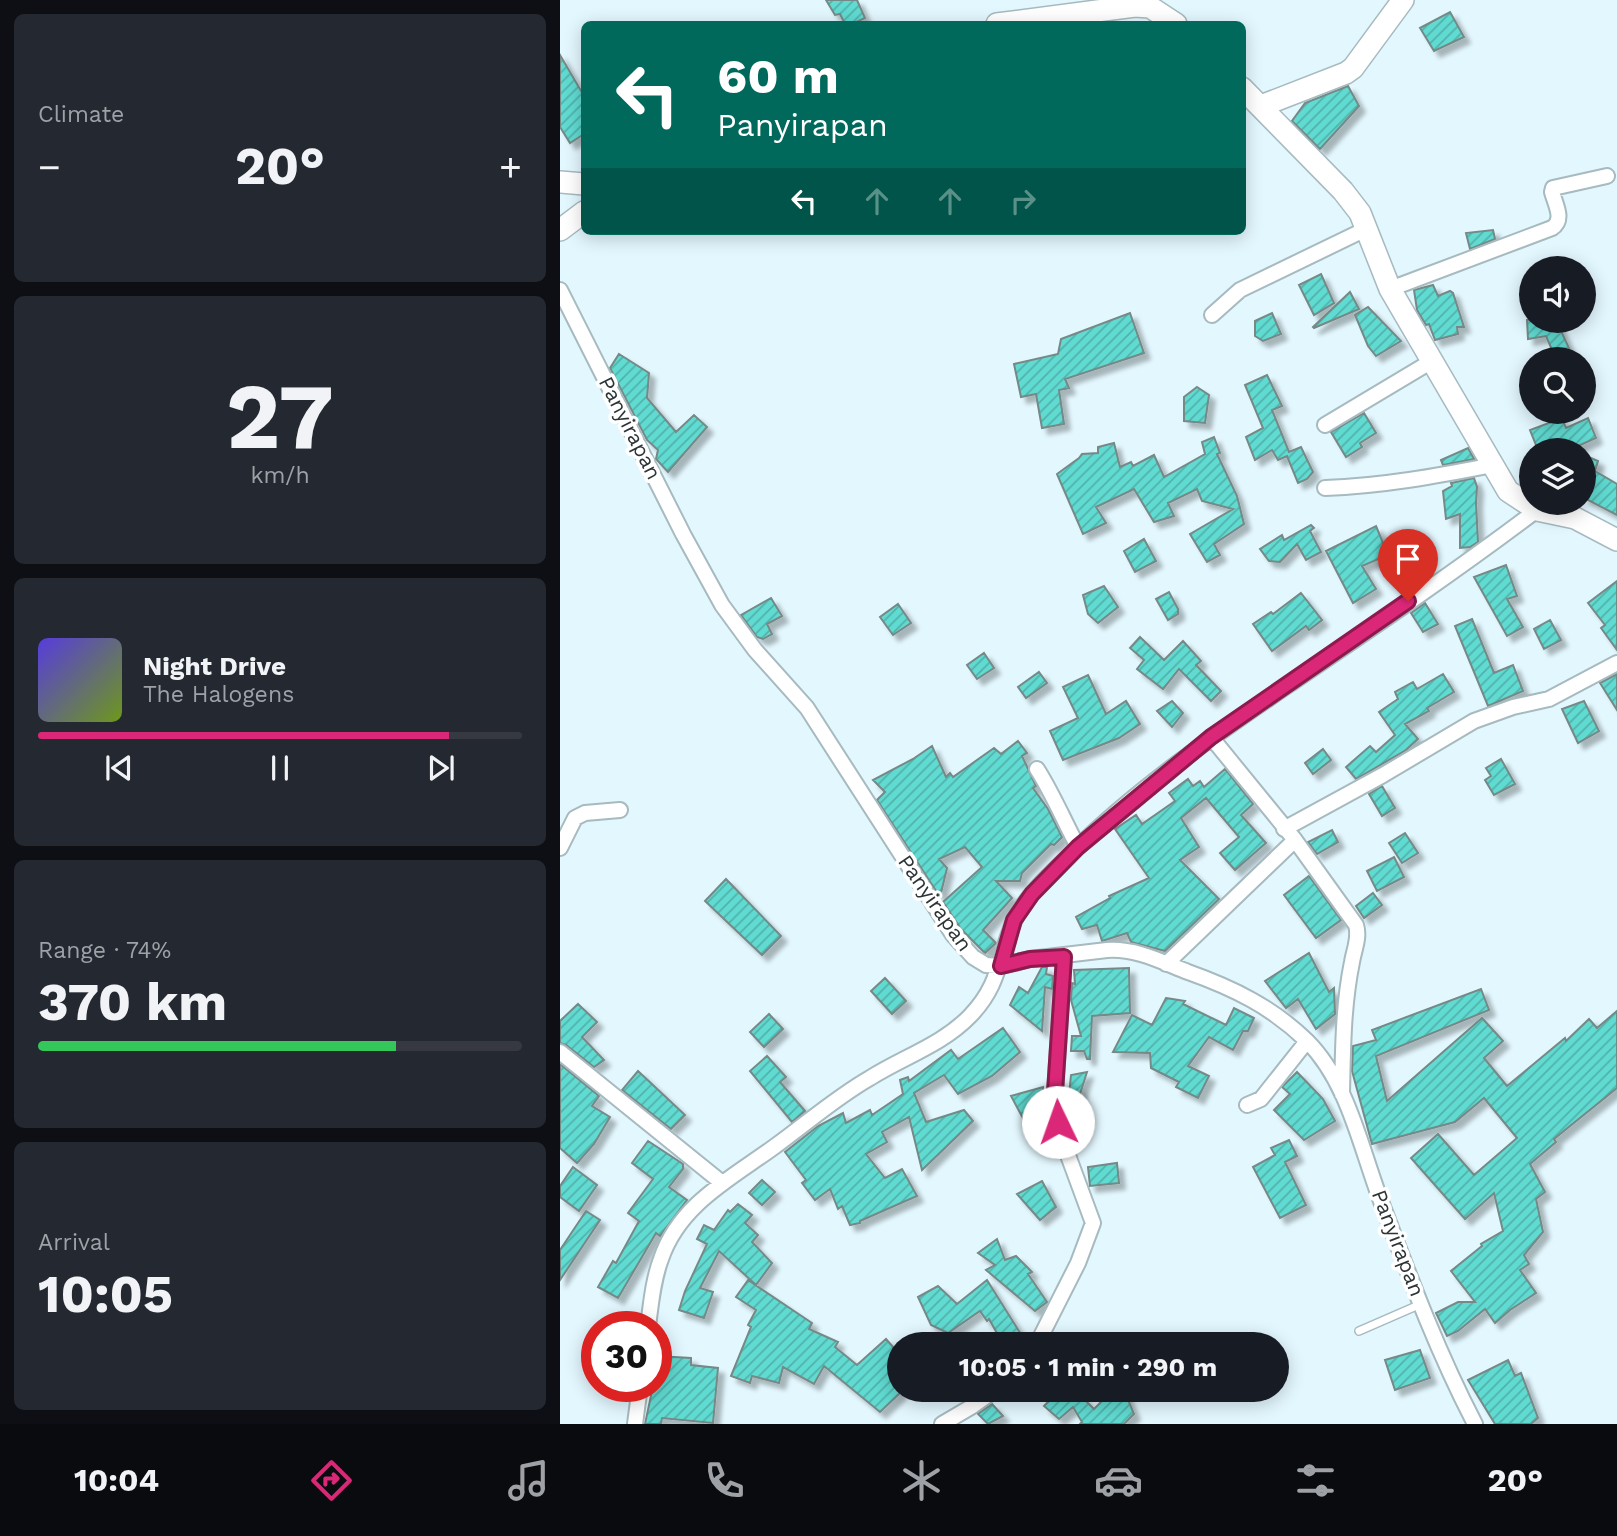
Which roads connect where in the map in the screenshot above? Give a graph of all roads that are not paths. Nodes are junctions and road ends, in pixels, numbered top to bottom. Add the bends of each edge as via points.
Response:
1 (1403, 0) edge
2 (1020, 21) edge
3 (1172, 21) edge
4 (1246, 92) edge
5 (1261, 106) junction
6 (1607, 176) dead end
7 (560, 182) edge
8 (581, 184) edge
9 (581, 214) edge
10 (1366, 229) junction
11 (560, 230) edge
12 (1390, 289) junction
13 (560, 290) edge
14 (1212, 315) dead end
15 (1432, 361) junction
16 (1325, 425) dead end
17 (1493, 466) junction
18 (1325, 488) dead end
19 (1519, 499) edge
20 (1530, 515) edge
21 (1561, 515) edge
22 (1617, 540) edge
23 (1617, 663) edge
24 (1211, 737) junction
25 (1037, 769) dead end
26 (620, 810) dead end
27 (1284, 828) junction
28 (1295, 840) junction
29 (1078, 847) junction
30 (560, 848) edge
31 (1064, 957) junction
32 (1166, 964) junction
33 (1001, 966) junction
34 (1307, 1041) junction
35 (560, 1052) edge
36 (1342, 1097) junction
37 (1247, 1105) dead end
38 (721, 1182) junction
39 (1422, 1304) junction
40 (651, 1311) edge
41 (1359, 1331) dead end
42 (1043, 1332) edge
43 (638, 1402) edge
44 (979, 1402) edge
45 (635, 1424) edge
46 (942, 1424) edge
47 (1475, 1424) edge

1 - 5 street via 1353,68
2 - 3 street via 1135,6 1154,9
4 - 5 street
5 - 10 street via 1335,183 1360,213
6 - 12 street via 1553,188 1560,219 1552,228
7 - 8 street
9 - 11 street
10 - 12 street
10 - 14 street via 1240,290
12 - 15 street
13 - 33 street, Panyirapan via 729,615 811,714 953,935 982,964
15 - 16 street
15 - 17 street
17 - 18 street via 1411,481
17 - 19 street
20 - 24 street
21 - 22 street
23 - 27 street via 1549,699 1474,721
24 - 27 street
24 - 29 street
25 - 29 street
26 - 30 street via 575,818
27 - 28 street
28 - 32 street
28 - 36 street via 1358,934 1346,999
29 - 33 street via 1032,894 1014,920
31 - 32 street, Panyirapan via 1117,950
31 - 33 street, Panyirapan
31 - 42 street via 1055,1092 1058,1122 1093,1223
32 - 34 street, Panyirapan via 1248,997
33 - 38 street via 989,992 950,1034 828,1104
34 - 36 street, Panyirapan
34 - 37 street via 1261,1099
35 - 38 street
36 - 39 street, Panyirapan
38 - 40 street via 672,1234 661,1259
39 - 41 lane
39 - 47 street, Panyirapan
43 - 45 street
44 - 46 street

